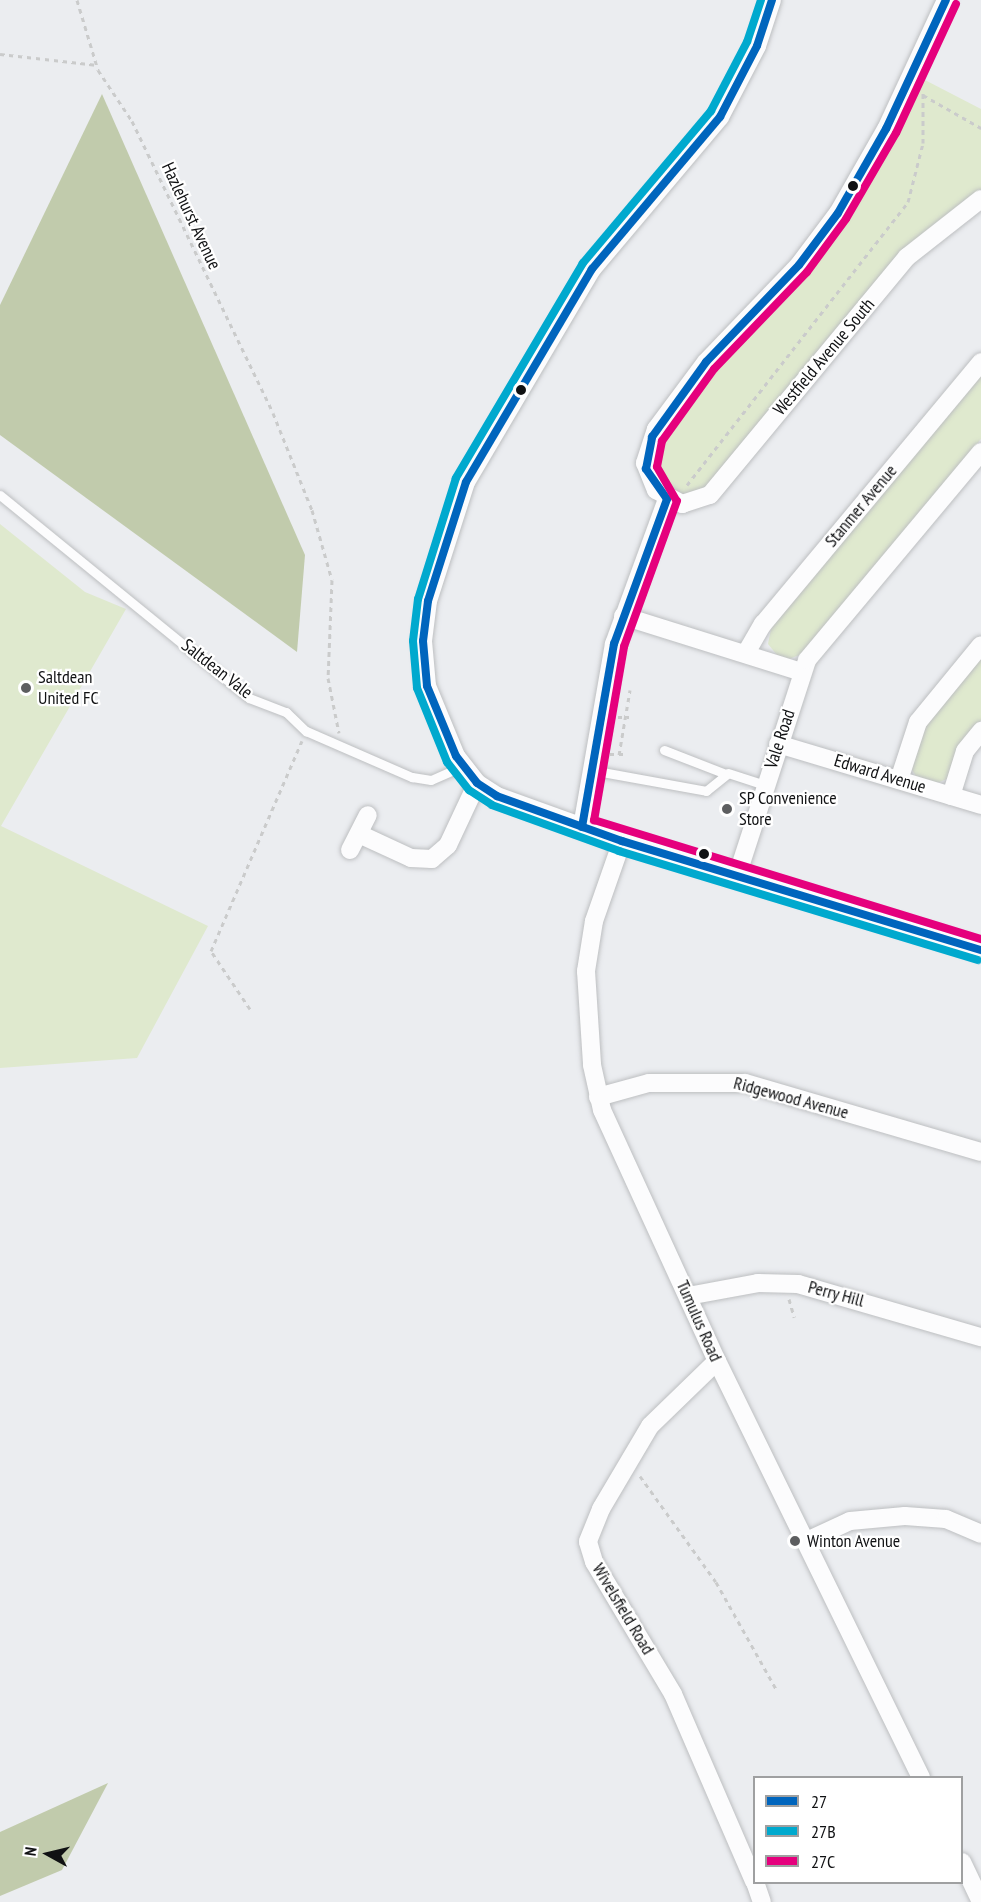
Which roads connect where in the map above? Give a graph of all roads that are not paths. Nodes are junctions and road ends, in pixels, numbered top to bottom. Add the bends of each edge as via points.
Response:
1 (772, 0) edge
2 (946, 0) edge
3 (981, 199) edge
4 (981, 362) edge
5 (981, 452) edge
6 (0, 495) edge
7 (675, 501) junction
8 (623, 616) junction
9 (981, 645) edge
10 (746, 653) junction
11 (802, 672) junction
12 (981, 731) edge
13 (778, 744) junction
14 (664, 750) dead end
15 (463, 766) junction
16 (591, 770) junction
17 (726, 774) junction
18 (900, 780) junction
19 (477, 783) junction
20 (766, 785) junction
21 (951, 796) junction
22 (981, 805) edge
23 (368, 815) dead end
24 (582, 827) junction
25 (359, 834) junction
26 (621, 841) junction
27 (350, 850) dead end
28 (737, 876) junction
29 (981, 950) edge
30 (598, 1097) junction
31 (981, 1152) edge
32 (688, 1296) junction
33 (981, 1337) edge
34 (717, 1361) junction
35 (981, 1534) edge
36 (807, 1541) junction
37 (920, 1776) edge
38 (963, 1864) edge
39 (753, 1877) edge
40 (756, 1884) edge
41 (762, 1902) edge
42 (981, 1902) edge

1 - 15 street via 753,54 720,117 592,269 498,423 458,503 433,579 423,641 433,707
2 - 7 street via 838,213 799,265 706,362 656,429 646,469
3 - 7 street, Westfield Avenue South via 908,257 710,495
4 - 10 street, Stanmer Avenue via 763,624
5 - 11 street
6 - 15 lane, Saltdean Vale via 242,692 286,712 306,731 420,780
7 - 8 street
8 - 10 street
8 - 16 street
9 - 18 street via 918,722
10 - 11 street
11 - 13 street, Vale Road
12 - 21 street via 965,751
13 - 18 street, Edward Avenue
13 - 20 street, Vale Road
14 - 17 lane
15 - 19 street
16 - 17 lane via 706,791
16 - 24 street
17 - 20 lane
18 - 21 street, Edward Avenue
19 - 24 street
19 - 25 street via 448,845 432,858 411,858
20 - 28 street, Vale Road
21 - 22 street, Edward Avenue
23 - 25 street
24 - 26 street
25 - 27 street
26 - 28 street
26 - 30 street, Tumulus Road via 587,955 589,1034
28 - 29 street
30 - 31 street, Ridgewood Avenue via 648,1083 746,1083
30 - 32 street, Tumulus Road
32 - 33 street, Perry Hill via 758,1283 798,1284
32 - 34 street, Tumulus Road
34 - 36 street, Tumulus Road
34 - 39 street, Wivelsfield Road via 650,1426 592,1526 588,1548 673,1695
35 - 36 street via 946,1519 905,1516 850,1521
36 - 37 street, Tumulus Road
38 - 42 street
40 - 41 street, Wivelsfield Road

